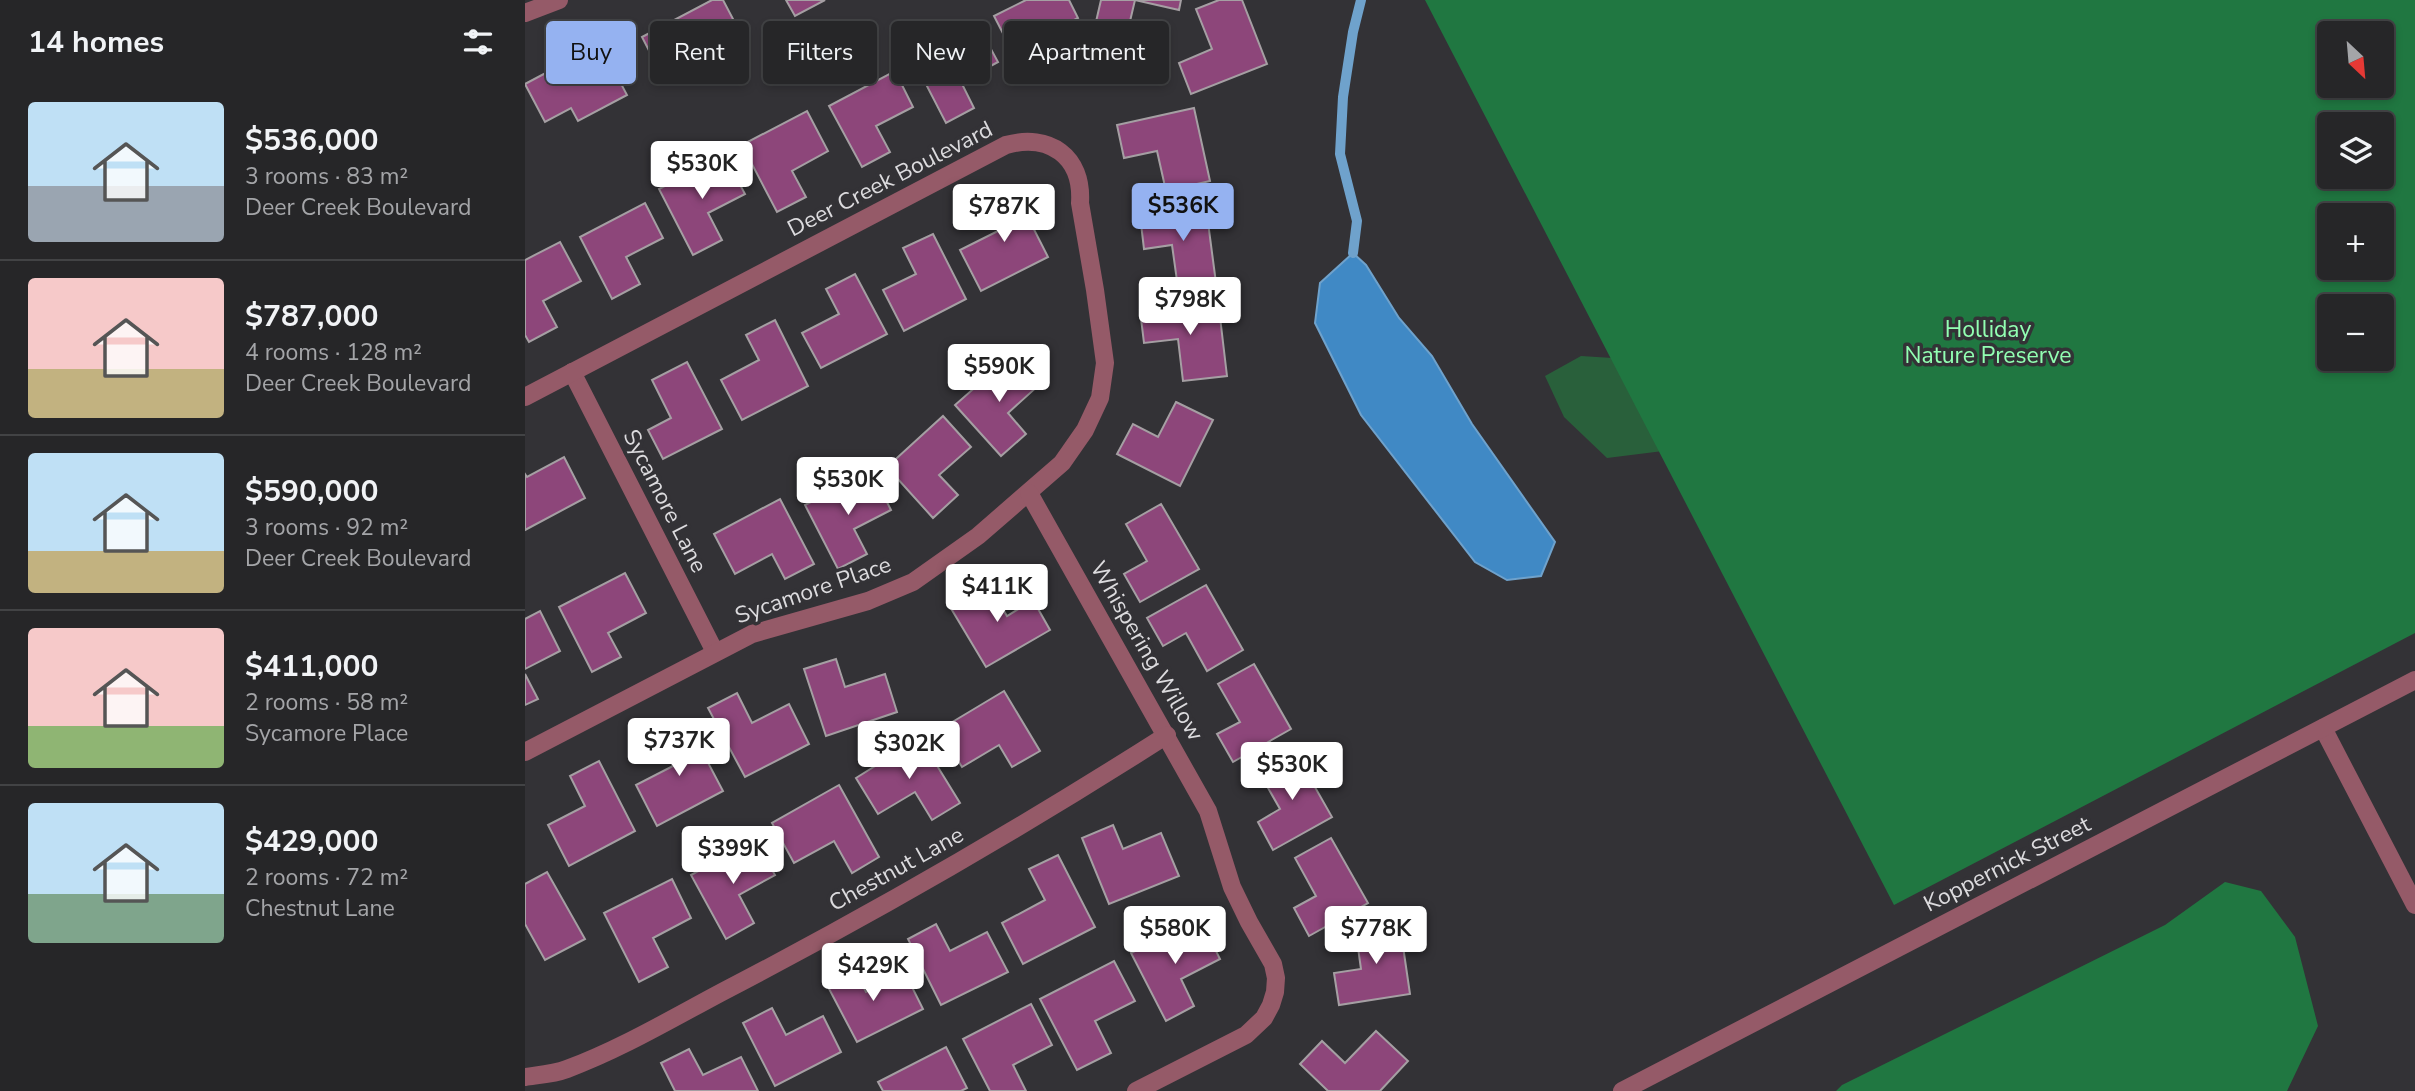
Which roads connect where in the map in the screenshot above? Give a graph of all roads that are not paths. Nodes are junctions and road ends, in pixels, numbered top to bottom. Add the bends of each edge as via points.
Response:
1 (559, 0) edge
2 (525, 13) edge
3 (572, 372) junction
4 (525, 397) edge
5 (1029, 493) junction
6 (715, 652) junction
7 (2415, 680) edge
8 (2323, 728) junction
9 (1167, 735) junction
10 (525, 752) edge
11 (2415, 905) edge
12 (525, 1077) edge
13 (1136, 1091) edge
14 (1622, 1091) edge

1 - 2 street
3 - 4 street, Deer Creek Boulevard
3 - 5 street, Deer Creek Boulevard via 1006,145 1040,142 1063,154 1078,177 1105,363 1100,398 1085,430 1062,463
3 - 6 street, Sycamore Lane
5 - 6 street, Sycamore Place via 913,582 869,601 753,634
5 - 9 street, Whispering Willow
6 - 10 street, Sycamore Place
7 - 8 street, Koppernick Street
8 - 11 street
8 - 14 street, Koppernick Street
9 - 12 street, Chestnut Lane via 956,865 768,968 621,1045 565,1070
9 - 13 street, Whispering Willow via 1208,811 1232,887 1273,964 1275,992 1264,1018 1246,1035

